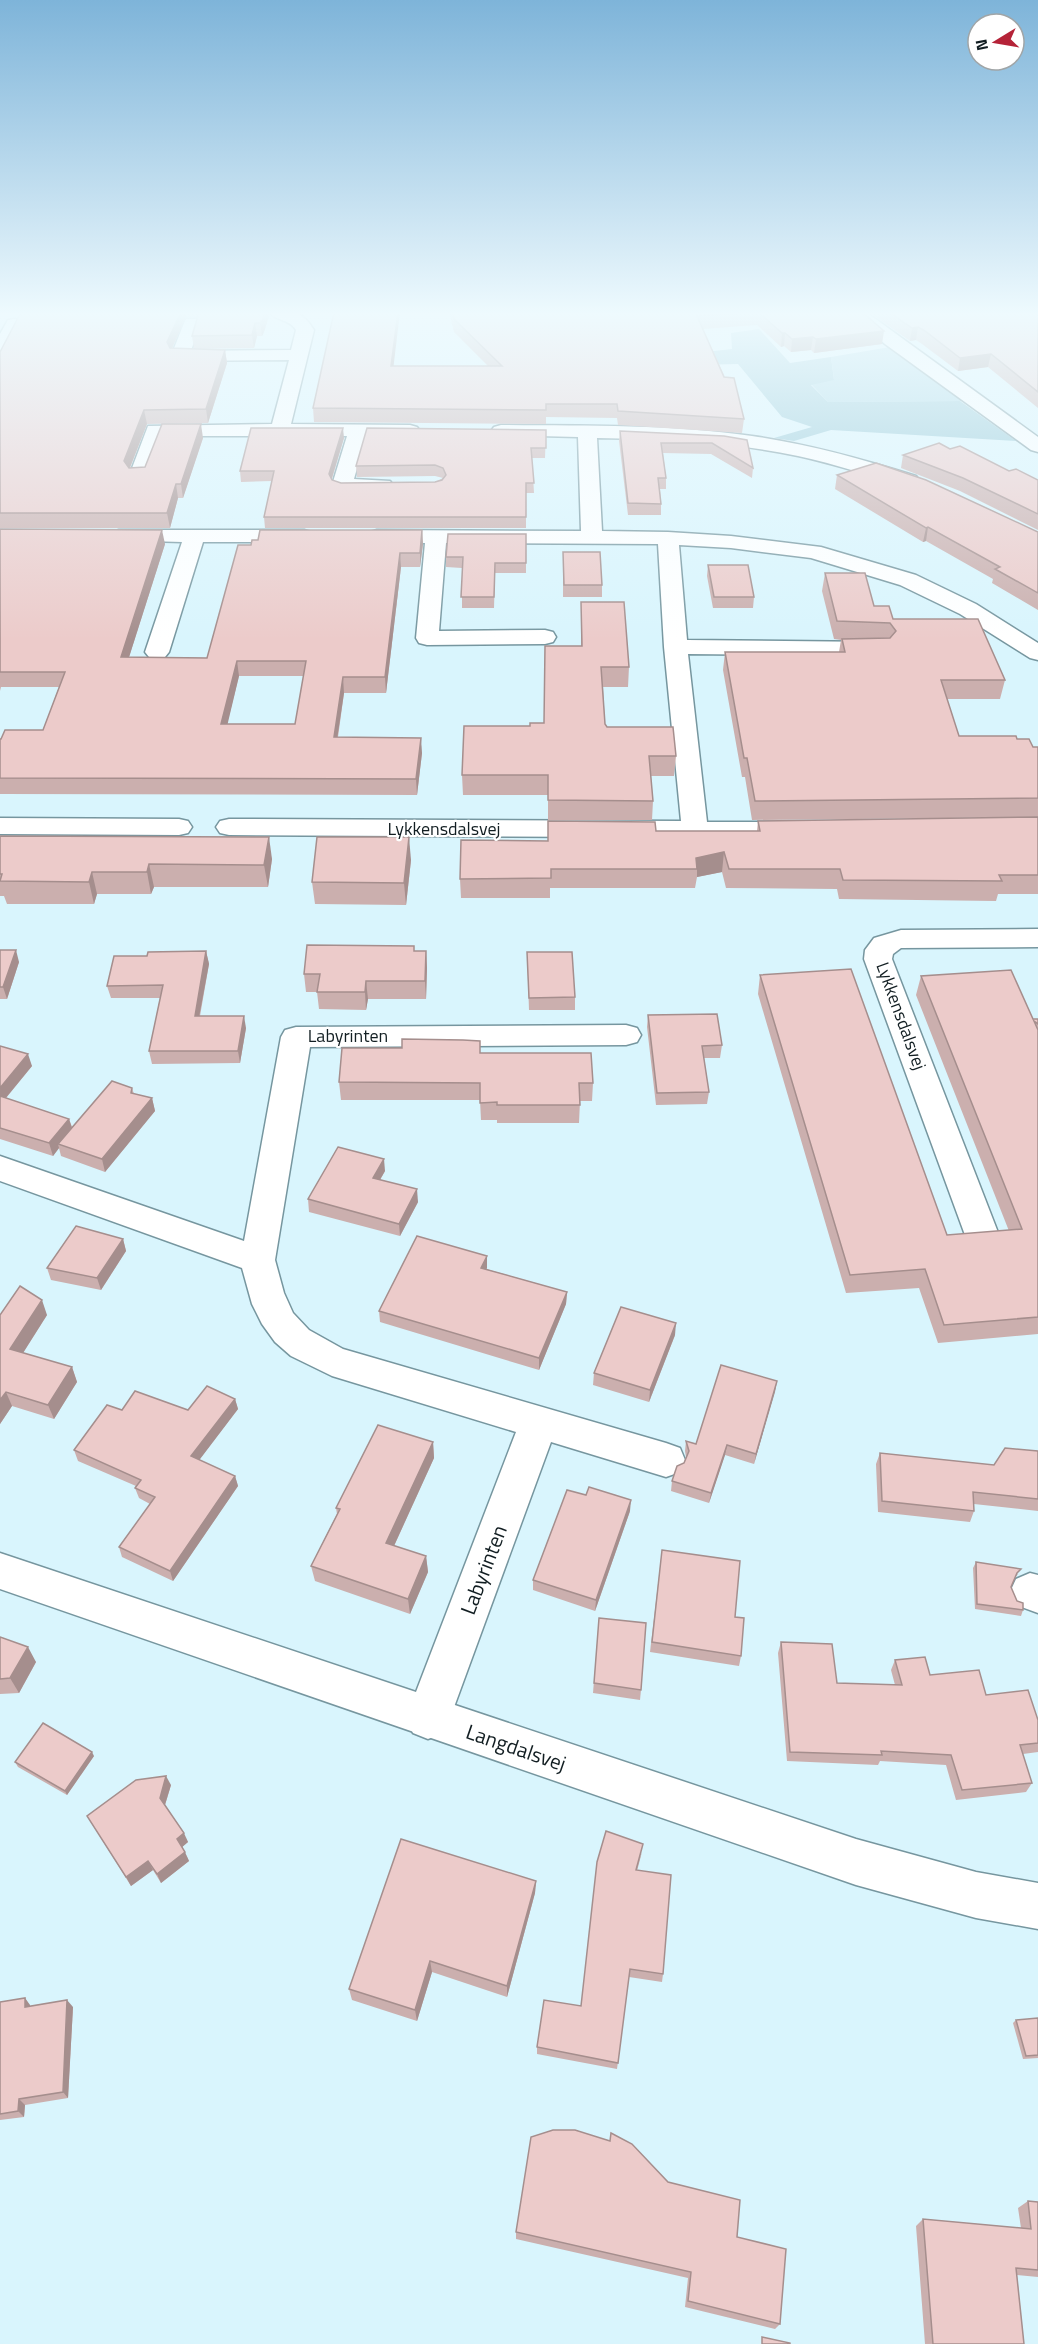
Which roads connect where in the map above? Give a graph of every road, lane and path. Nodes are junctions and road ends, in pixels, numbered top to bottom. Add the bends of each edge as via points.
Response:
1 (281, 421) edge
2 (1004, 421) edge
3 (279, 430) junction
4 (358, 431) junction
5 (427, 431) edge
6 (484, 431) edge
7 (587, 432) junction
8 (1038, 446) edge
9 (139, 476) edge
10 (400, 484) edge
11 (924, 485) edge
12 (103, 536) edge
13 (195, 536) junction
14 (322, 536) edge
15 (356, 536) edge
16 (436, 536) junction
17 (592, 536) junction
18 (668, 538) junction
19 (545, 637) dead end
20 (676, 647) junction
21 (878, 649) edge
22 (157, 652) dead end
23 (1038, 653) edge
24 (0, 826) edge
25 (179, 827) dead end
26 (229, 827) dead end
27 (825, 829) edge
28 (695, 831) junction
29 (1038, 938) edge
30 (626, 1035) dead end
31 (0, 1168) edge
32 (982, 1235) edge
33 (258, 1260) junction
34 (539, 1422) junction
35 (666, 1460) dead end
36 (0, 1571) edge
37 (428, 1718) junction
38 (1038, 1906) edge

1 - 3 street
2 - 8 street
3 - 4 street
3 - 9 street via 155,430
4 - 5 street
4 - 10 street via 342,485
6 - 7 street
7 - 11 street via 681,435 773,445 858,464
7 - 17 street
12 - 13 street
13 - 14 street
13 - 22 street
15 - 16 street
16 - 17 street
16 - 19 street via 427,638
17 - 18 street
18 - 20 street
18 - 23 street via 813,552 908,580 968,609
20 - 21 street
20 - 28 street
24 - 25 street
26 - 28 street, Lykkensdalsvej
27 - 28 street, Lykkensdalsvej
29 - 32 street, Lykkensdalsvej via 901,939 883,945 878,952
30 - 33 street, Labyrinten via 296,1037
31 - 33 street
33 - 34 street, Labyrinten via 264,1292 274,1316 295,1340 332,1361
34 - 35 street, Labyrinten
34 - 37 street, Labyrinten
36 - 37 street, Langdalsvej
37 - 38 street, Langdalsvej via 856,1862 976,1895

